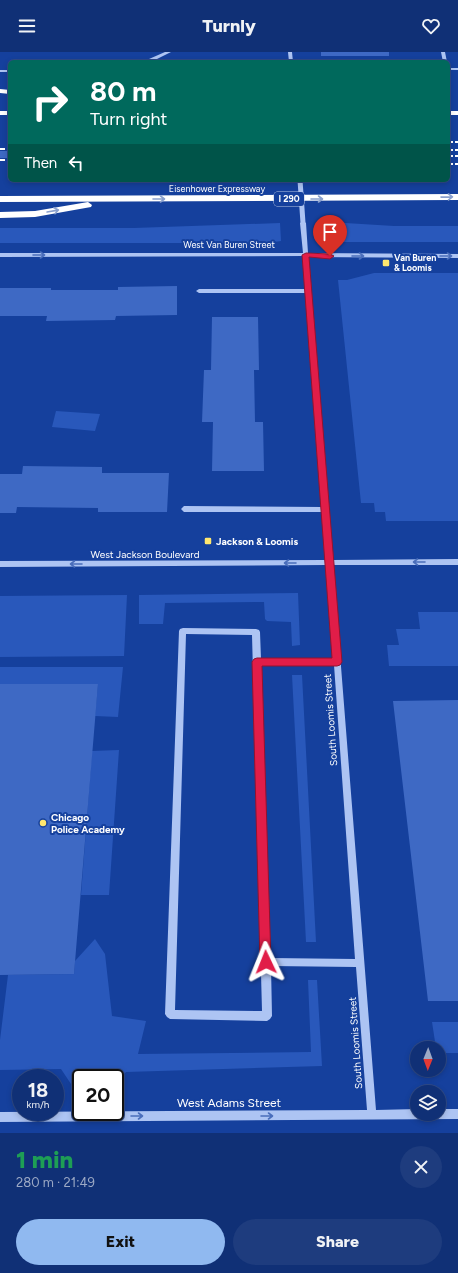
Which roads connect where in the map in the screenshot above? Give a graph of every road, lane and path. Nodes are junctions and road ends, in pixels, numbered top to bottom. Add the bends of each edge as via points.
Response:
1 (169, 52) edge
2 (151, 60) edge
3 (300, 182) edge
4 (458, 197) edge
5 (0, 199) edge
6 (120, 199) junction
7 (0, 215) edge
8 (0, 255) edge
9 (306, 255) junction
10 (458, 256) edge
11 (199, 291) dead end
12 (308, 291) junction
13 (184, 509) dead end
14 (325, 510) junction
15 (458, 562) edge
16 (329, 563) junction
17 (0, 564) edge
18 (257, 662) junction
19 (337, 662) junction
20 (266, 962) junction
21 (360, 963) junction
22 (458, 1114) edge
23 (372, 1115) junction
24 (0, 1117) edge

1 - 2 street
3 - 9 street, South Loomis Street, bridge
6 -> 4 highway, Eisenhower Expressway / I 290
5 - 6 highway, Eisenhower Expressway / I 290
7 -> 6 highway via 35,214
8 -> 9 street, West Van Buren Street
9 -> 10 street, West Van Buren Street
9 - 12 street, South Loomis Street
11 - 12 street
12 - 14 street, South Loomis Street
13 - 14 street
14 - 16 street, South Loomis Street
15 -> 16 street, West Jackson Boulevard
16 -> 17 street, West Jackson Boulevard
16 - 19 street, South Loomis Street
18 - 19 street
18 - 20 street
18 - 20 street via 256,632 183,632 170,1014 267,1016
19 - 21 street, South Loomis Street
20 - 21 street
21 - 23 street, South Loomis Street
22 - 23 street, West Adams Street
24 -> 23 street, West Adams Street

